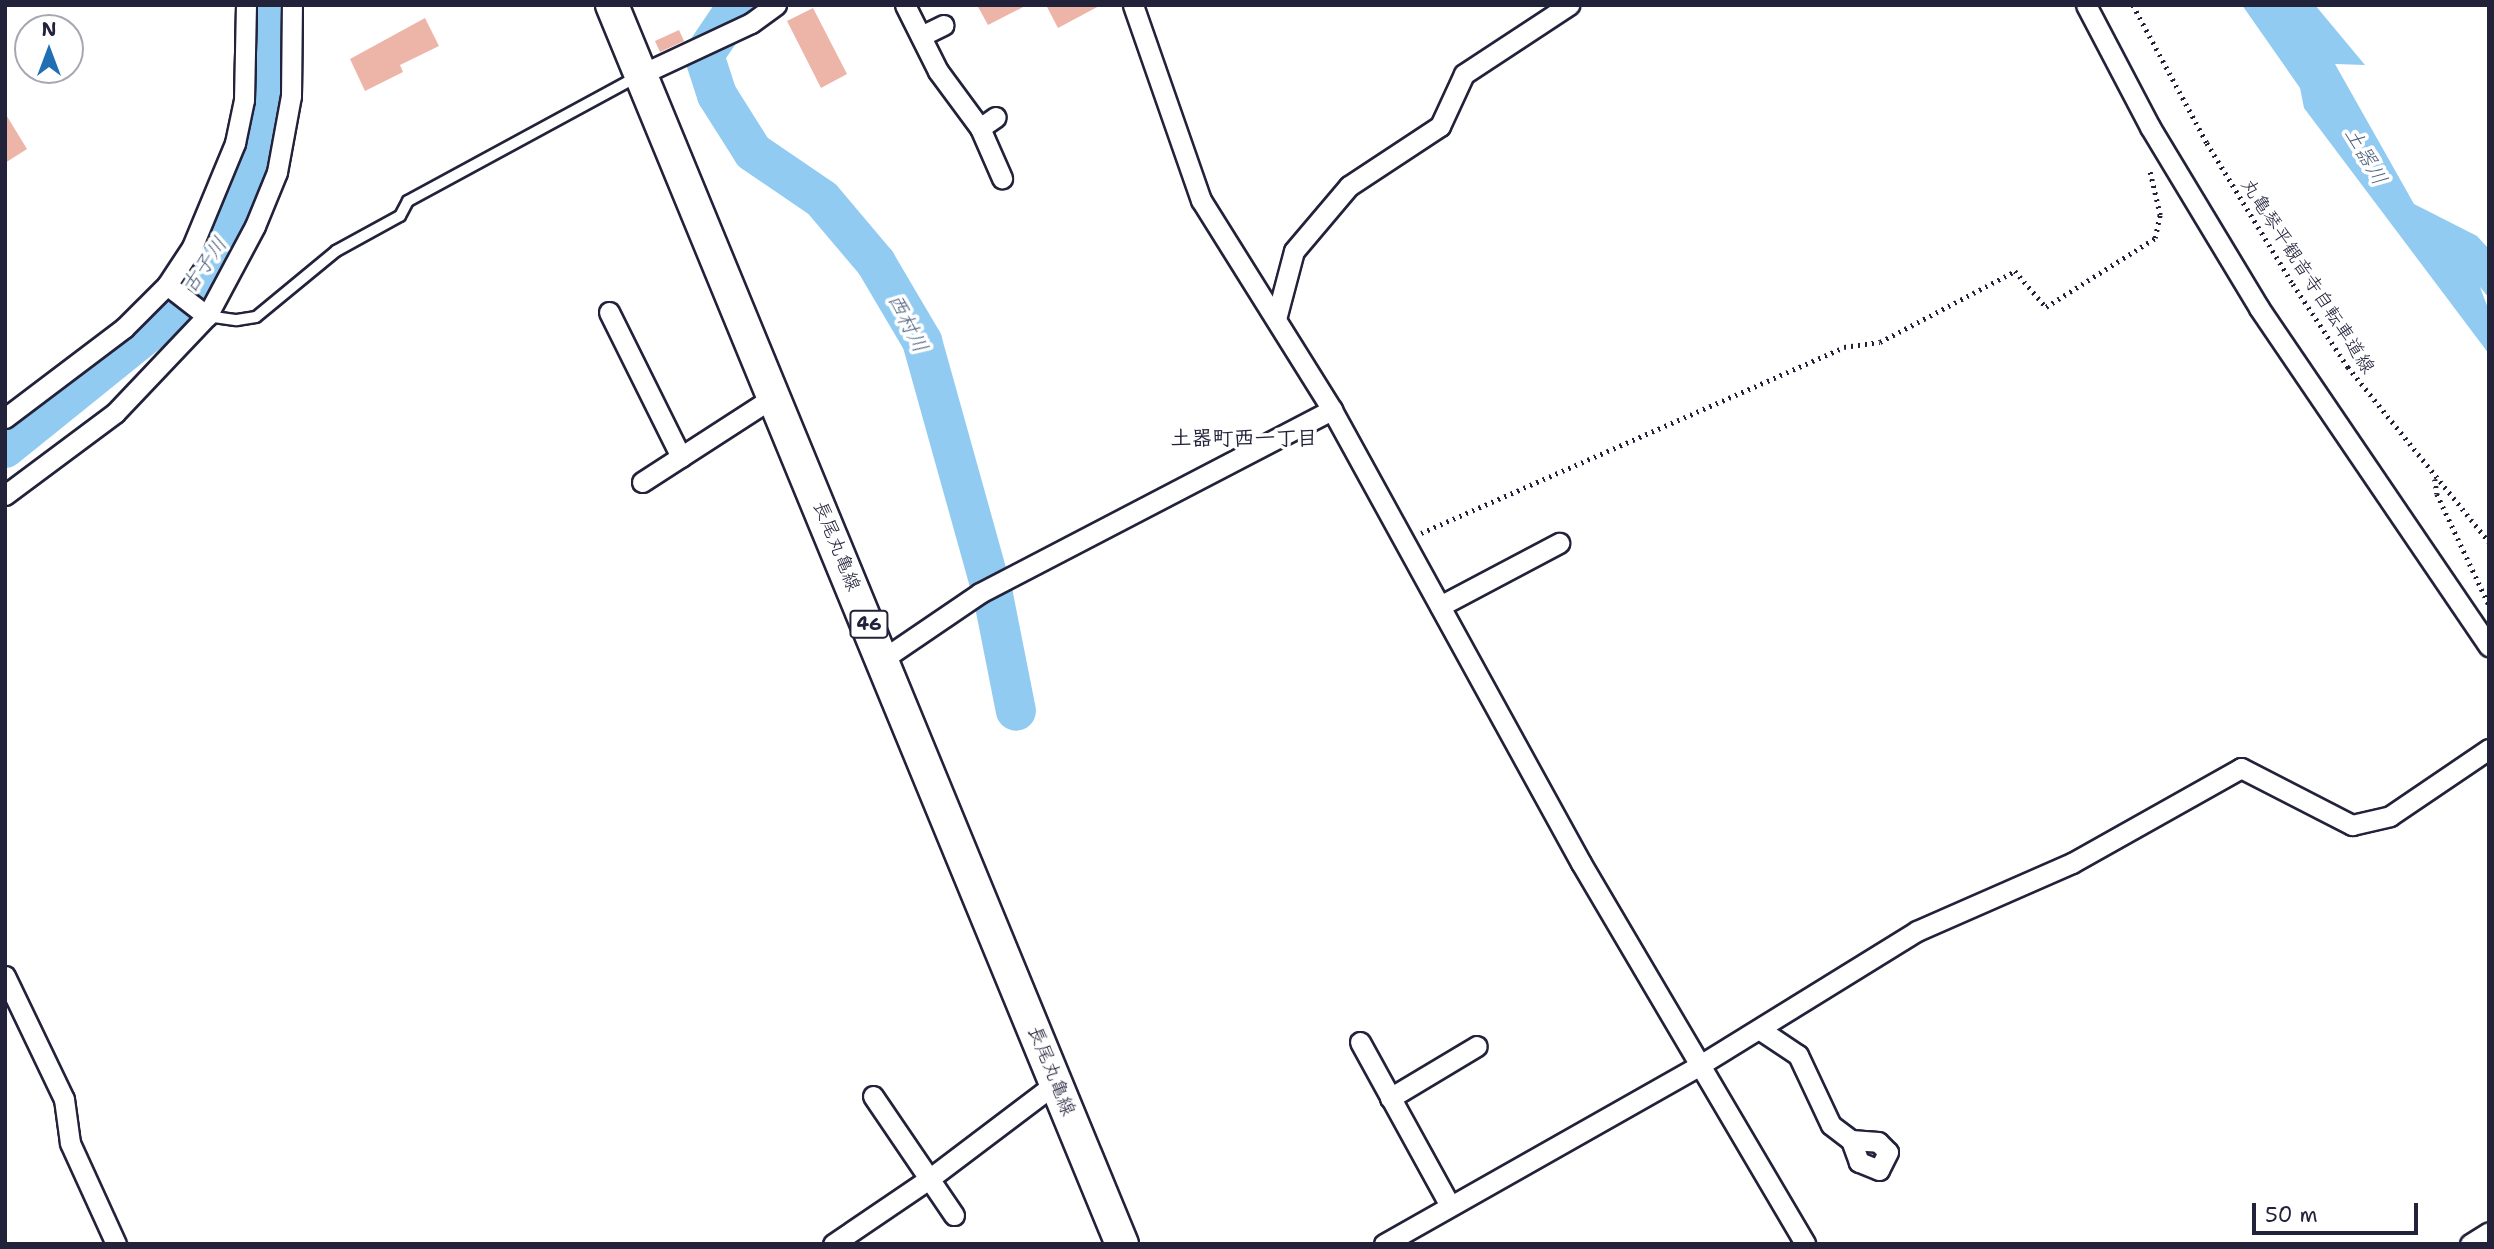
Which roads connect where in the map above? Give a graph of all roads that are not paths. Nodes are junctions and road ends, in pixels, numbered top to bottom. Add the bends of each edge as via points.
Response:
1 (246, 5) edge
2 (292, 5) edge
3 (612, 5) edge
4 (776, 5) edge
5 (905, 5) edge
6 (1133, 5) edge
7 (1569, 5) edge
8 (2085, 5) edge
9 (944, 25) dead end
10 (921, 36) junction
11 (642, 74) junction
12 (1002, 178) dead end
13 (167, 285) junction
14 (609, 312) dead end
15 (203, 314) junction
16 (1276, 319) junction
17 (775, 396) junction
18 (1332, 410) junction
19 (5, 418) edge
20 (681, 457) junction
21 (642, 482) dead end
22 (5, 495) edge
23 (1559, 543) dead end
24 (1440, 606) junction
25 (2489, 646) edge
26 (883, 659) junction
27 (2489, 749) edge
28 (5, 976) edge
29 (1759, 1028) junction
30 (1360, 1042) dead end
31 (1477, 1046) dead end
32 (1700, 1065) junction
33 (1056, 1083) junction
34 (873, 1096) dead end
35 (1390, 1098) junction
36 (1851, 1140) dead end
37 (929, 1179) junction
38 (1450, 1206) junction
39 (954, 1215) dead end
40 (2489, 1232) edge
41 (116, 1244) edge
42 (833, 1244) edge
43 (1122, 1244) edge
44 (1384, 1244) edge
45 (1805, 1244) edge
46 (2470, 1244) edge

1 - 13 street via 244,100 235,143 210,211
2 - 15 street via 291,96 276,172 255,226
3 - 11 main road, 長尾丸亀線 / 46
4 - 11 street via 717,40
5 - 10 street
6 - 16 street via 1201,201
7 - 16 street via 1464,74 1440,127 1349,186 1294,251
8 - 25 street via 2150,127 2259,308
9 - 10 street
10 - 12 street via 938,71 988,122
11 - 15 lane via 564,112 517,144 408,201 400,216 337,251 256,317 237,320
11 - 17 main road, 長尾丸亀線 / 46
13 - 15 street
13 - 19 street via 124,328
14 - 20 street
15 - 22 street via 115,413
16 - 18 street
17 - 20 street
17 - 26 main road, 長尾丸亀線 / 46
18 - 24 street
18 - 26 street via 980,593
20 - 21 street
23 - 24 street
24 - 32 street via 1581,863
26 - 33 main road, 長尾丸亀線 / 46
27 - 29 street via 2390,816 2352,825 2241,768 2072,863 1917,931
28 - 41 street via 64,1099 71,1143
29 - 32 street
29 - 36 street via 1798,1055 1831,1125
30 - 35 street
31 - 35 street
32 - 38 street
32 - 45 street
33 - 37 street
33 - 43 main road, 長尾丸亀線 / 46
34 - 37 street
35 - 38 street
37 - 39 street
37 - 42 street
38 - 44 street
40 - 46 street

